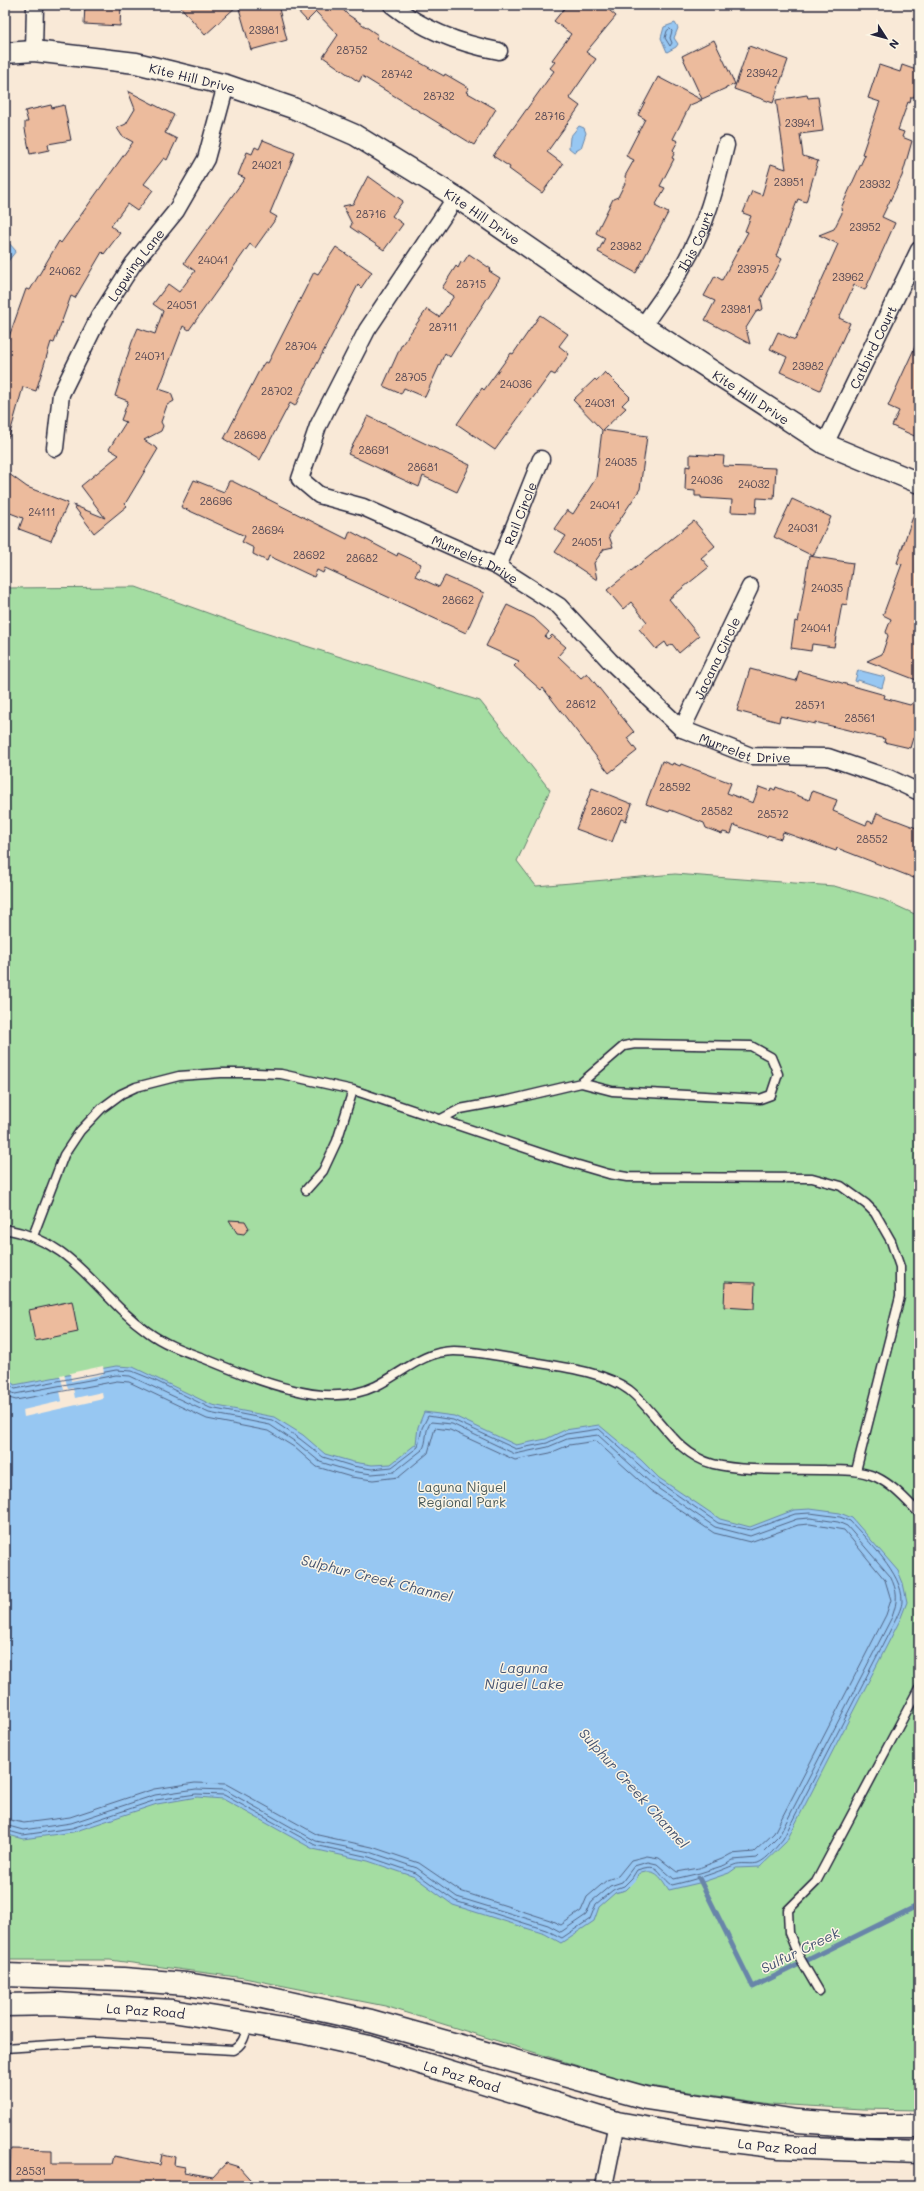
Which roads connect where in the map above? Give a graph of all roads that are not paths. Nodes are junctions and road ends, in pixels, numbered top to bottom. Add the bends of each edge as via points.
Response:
1 (35, 5) edge
2 (392, 5) edge
3 (34, 51) junction
4 (499, 51) dead end
5 (5, 52) edge
6 (226, 85) junction
7 (726, 145) dead end
8 (456, 197) junction
9 (919, 250) edge
10 (643, 326) junction
11 (825, 444) junction
12 (55, 448) dead end
13 (541, 459) dead end
14 (919, 484) edge
15 (498, 568) junction
16 (750, 587) dead end
17 (682, 729) junction
18 (919, 792) edge
19 (581, 1083) junction
20 (353, 1090) junction
21 (441, 1119) junction
22 (306, 1190) dead end
23 (5, 1229) edge
24 (33, 1236) junction
25 (856, 1471) junction
26 (919, 1513) edge
27 (919, 1688) edge
28 (5, 1975) edge
29 (819, 1990) dead end
30 (5, 2005) edge
31 (248, 2023) junction
32 (5, 2048) edge
33 (476, 2051) junction
34 (797, 2121) junction
35 (617, 2123) junction
36 (919, 2126) edge
37 (919, 2152) edge
38 (604, 2186) edge

1 - 3 street
2 - 4 street via 409,19 471,46
3 - 5 street, Kite Hill Drive
3 - 6 street, Kite Hill Drive via 136,63
6 - 8 street, Kite Hill Drive via 293,108 355,135
6 - 12 street, Lapwing Lane via 206,159 176,211 133,264 98,319 61,394
7 - 10 street, Ibis Court via 713,198 699,235 684,264
8 - 10 street, Kite Hill Drive
8 - 15 street, Murrelet Drive via 367,330 318,426 300,479 319,495 363,507
9 - 11 street, Catbird Court
10 - 11 street, Kite Hill Drive
11 - 14 street, Kite Hill Drive
13 - 15 street, Rail Circle
15 - 17 street, Murrelet Drive via 559,606 610,661
16 - 17 street, Jacana Circle
17 - 18 street, Murrelet Drive via 751,756 828,757
19 - 19 lane via 612,1092 760,1100 771,1095 778,1074 771,1057 751,1046 635,1044 624,1046
19 - 21 lane via 460,1109
20 - 21 lane
20 - 22 lane via 337,1142 323,1171
20 - 24 lane via 281,1074 221,1073 180,1076 152,1082 121,1094 90,1120 70,1143
21 - 25 lane via 568,1163 621,1176 812,1178 842,1186 858,1197 875,1213 891,1241 897,1254 901,1280 900,1297
23 - 24 lane
24 - 25 lane via 67,1254 118,1308 151,1335 271,1384 310,1394 350,1394 376,1386 431,1354 452,1350 478,1353 574,1370 619,1384 635,1396 680,1445 710,1463 738,1467
25 - 26 lane via 877,1477 901,1494
27 - 29 lane via 816,1882 788,1910 789,1933 798,1955
28 - 33 main road, La Paz Road via 124,1979 186,1984 244,1993 371,2021
30 - 31 main road, La Paz Road via 57,2004 165,2011
31 - 32 lane via 244,2039 234,2050 96,2042
31 - 35 main road, La Paz Road via 369,2048
33 - 34 main road, La Paz Road via 646,2098
33 - 35 main road via 488,2066 602,2106 610,2112
34 - 35 main road via 778,2134 636,2113
34 - 36 main road, La Paz Road via 869,2126
35 - 37 main road, La Paz Road via 690,2136 780,2147
35 - 38 street

